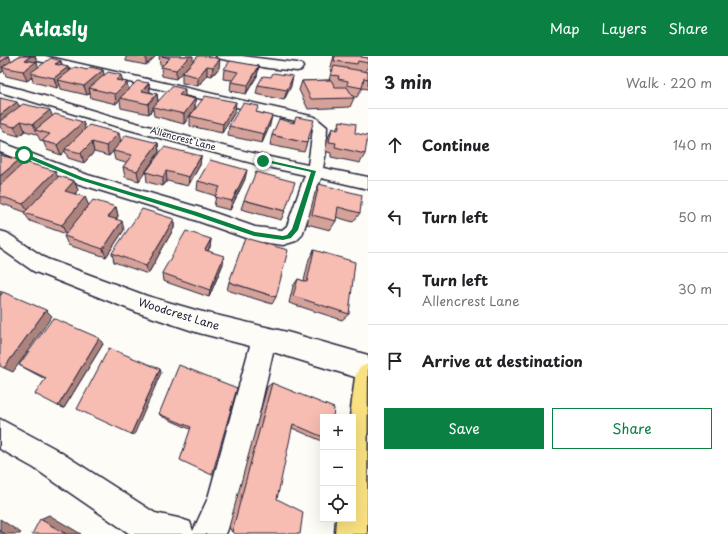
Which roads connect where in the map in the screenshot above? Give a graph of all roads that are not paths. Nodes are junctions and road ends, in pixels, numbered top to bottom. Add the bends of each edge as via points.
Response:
1 (30, 56) edge
2 (222, 56) edge
3 (297, 67) dead end
4 (0, 88) edge
5 (0, 146) edge
6 (314, 171) junction
7 (368, 183) edge
8 (0, 238) edge
9 (264, 338) junction
10 (368, 368) edge
11 (368, 377) edge
12 (0, 433) edge
13 (356, 486) edge
14 (352, 522) edge
15 (178, 534) edge
16 (208, 534) edge
17 (351, 534) edge

1 - 6 street via 310,120 320,127 321,137
2 - 3 street
4 - 6 street, Allencrest Lane via 263,161
5 - 6 street via 82,179 195,213 254,234 283,238 295,230
6 - 7 street, Allencrest Lane
8 - 9 street, Woodcrest Lane via 40,265 53,270 154,308
9 - 10 street, Woodcrest Lane
9 - 16 street via 224,498
11 - 13 main road
12 - 15 street via 44,458 150,528
14 - 17 main road

